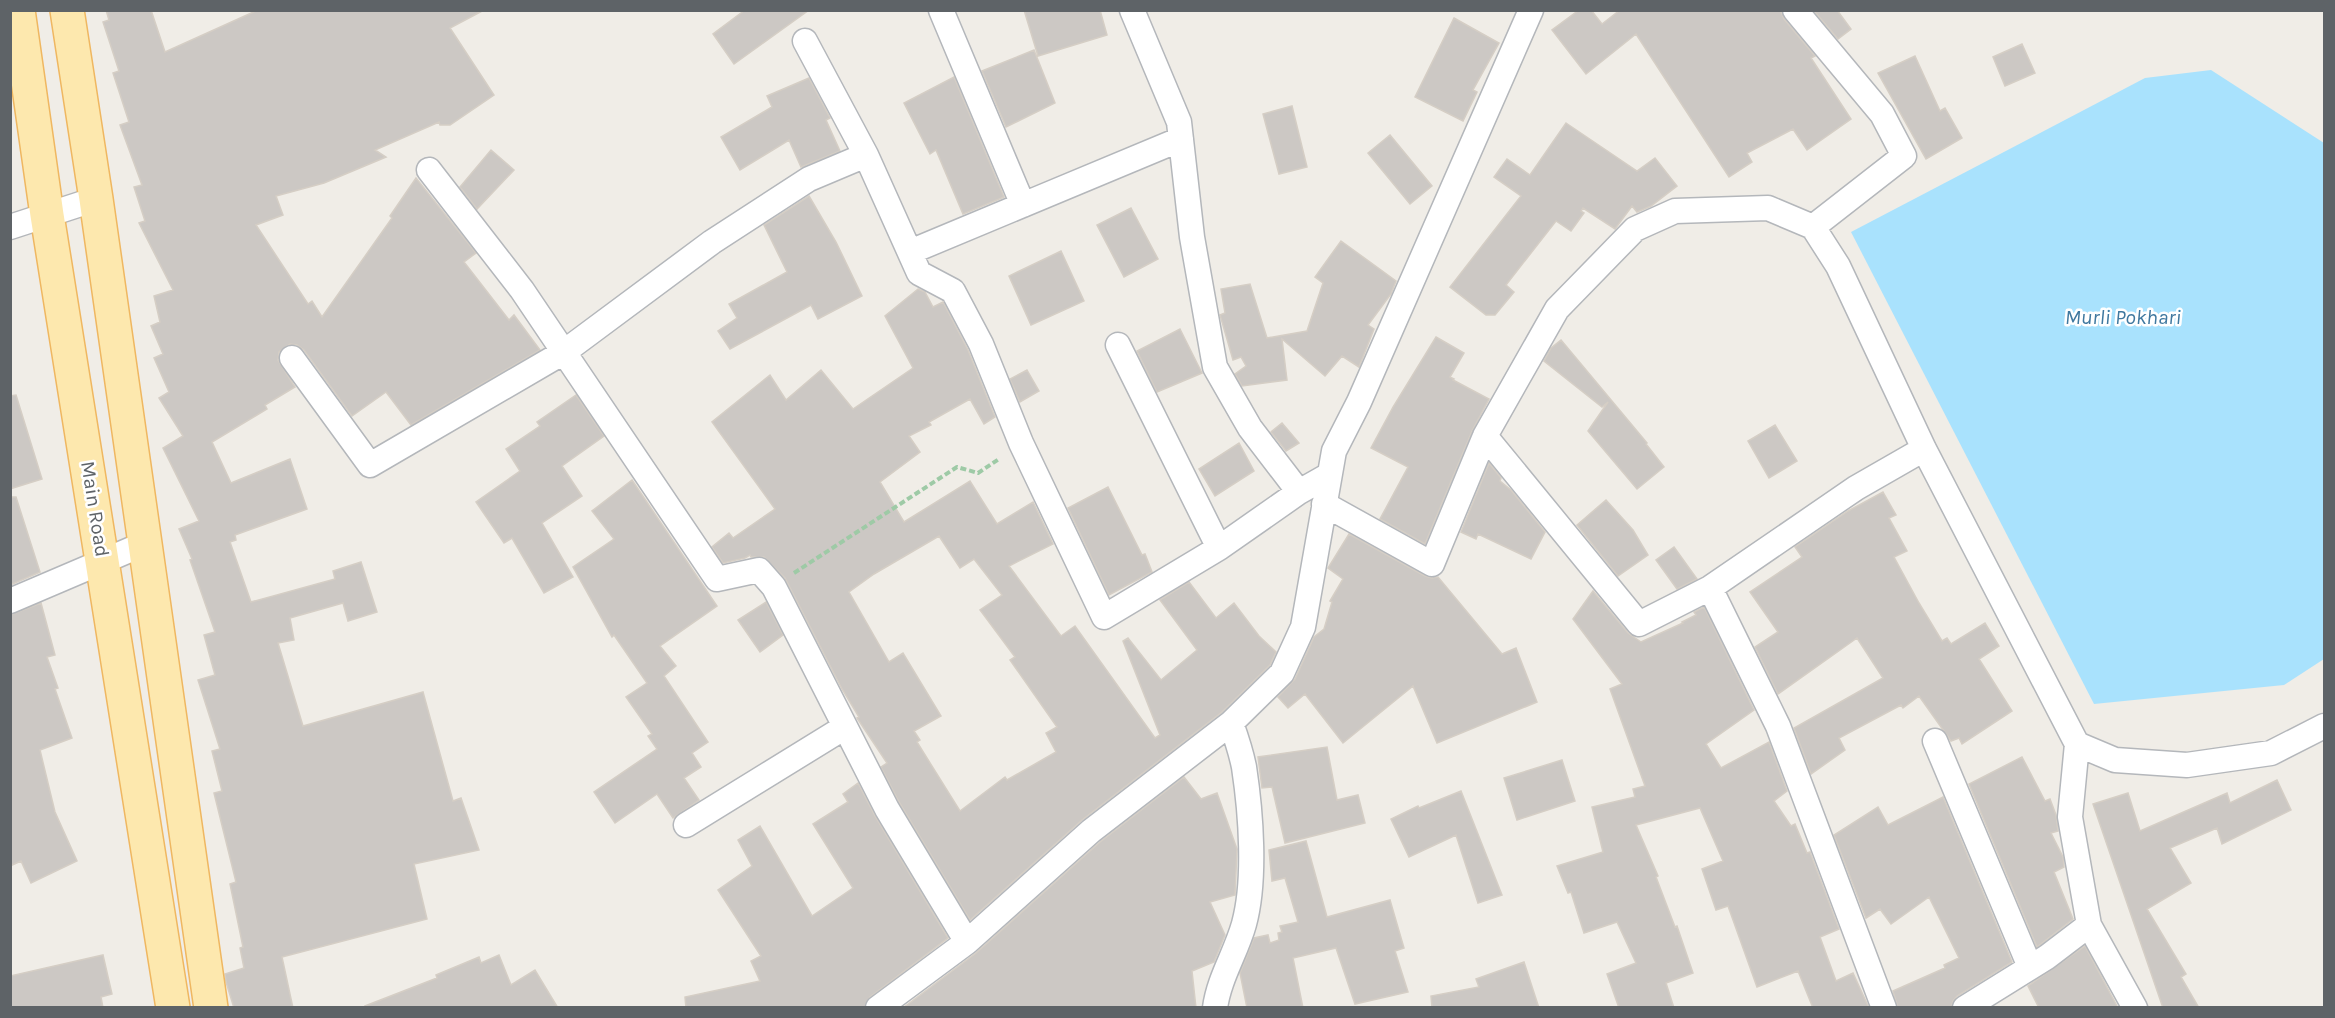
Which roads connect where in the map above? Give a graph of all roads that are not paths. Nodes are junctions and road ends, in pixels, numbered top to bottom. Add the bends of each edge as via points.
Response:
1 (18, 10) edge
2 (67, 10) edge
3 (941, 10) edge
4 (1132, 10) edge
5 (1531, 10) edge
6 (1795, 10) edge
7 (805, 41) dead end
8 (1181, 138) junction
9 (866, 155) junction
10 (429, 170) dead end
11 (96, 199) junction
12 (1023, 205) junction
13 (47, 215) junction
14 (10, 227) edge
15 (1813, 227) junction
16 (910, 252) junction
17 (1118, 345) dead end
18 (564, 352) junction
19 (292, 358) dead end
20 (1485, 436) junction
21 (1924, 449) junction
22 (1329, 475) junction
23 (1299, 492) junction
24 (1324, 504) junction
25 (146, 543) junction
26 (1219, 548) junction
27 (103, 561) junction
28 (1710, 588) junction
29 (10, 601) edge
30 (1232, 723) junction
31 (2325, 726) edge
32 (845, 727) junction
33 (1935, 741) dead end
34 (2077, 744) junction
35 (686, 825) dead end
36 (2090, 925) junction
37 (967, 942) junction
38 (2030, 967) junction
39 (173, 1008) edge
40 (211, 1008) edge
41 (878, 1008) edge
42 (1215, 1008) edge
43 (1884, 1008) edge
44 (1965, 1008) edge
45 (2135, 1008) edge

1 - 13 main road, Main Road
2 - 11 main road
3 - 12 street
4 - 8 street via 1179,122
5 - 22 street via 1334,451
6 - 15 street via 1882,114 1904,156
7 - 9 street
8 - 12 street
8 - 23 street via 1192,237 1215,367 1250,428
9 - 16 street
9 - 18 street via 809,179 712,242
10 - 18 street via 522,290
11 - 13 street
11 - 25 main road
12 - 16 street
13 - 14 street
13 - 27 main road, Main Road
15 - 20 street via 1768,208 1675,211 1635,229 1557,309
15 - 21 street via 1839,266
16 - 26 street via 919,273 953,291 981,344 1021,443 1104,617
17 - 26 street
18 - 19 street via 370,465
18 - 32 street via 717,579 759,570 774,587
20 - 24 street via 1432,564
20 - 28 street via 1639,624
21 - 28 street via 1856,488
21 - 34 street
22 - 23 street
22 - 24 street
23 - 26 street
24 - 30 street via 1303,627 1282,673
25 - 27 street
25 - 40 main road
27 - 29 street
27 - 39 main road, Main Road
28 - 43 street via 1778,726
30 - 37 street via 1091,831
30 - 42 street via 1244,766 1251,870 1244,924
31 - 34 street via 2271,753 2187,765 2115,760
32 - 35 street
32 - 37 street via 887,809
33 - 38 street
34 - 36 street via 2070,817
36 - 38 street
36 - 45 street
37 - 41 street
38 - 44 street

